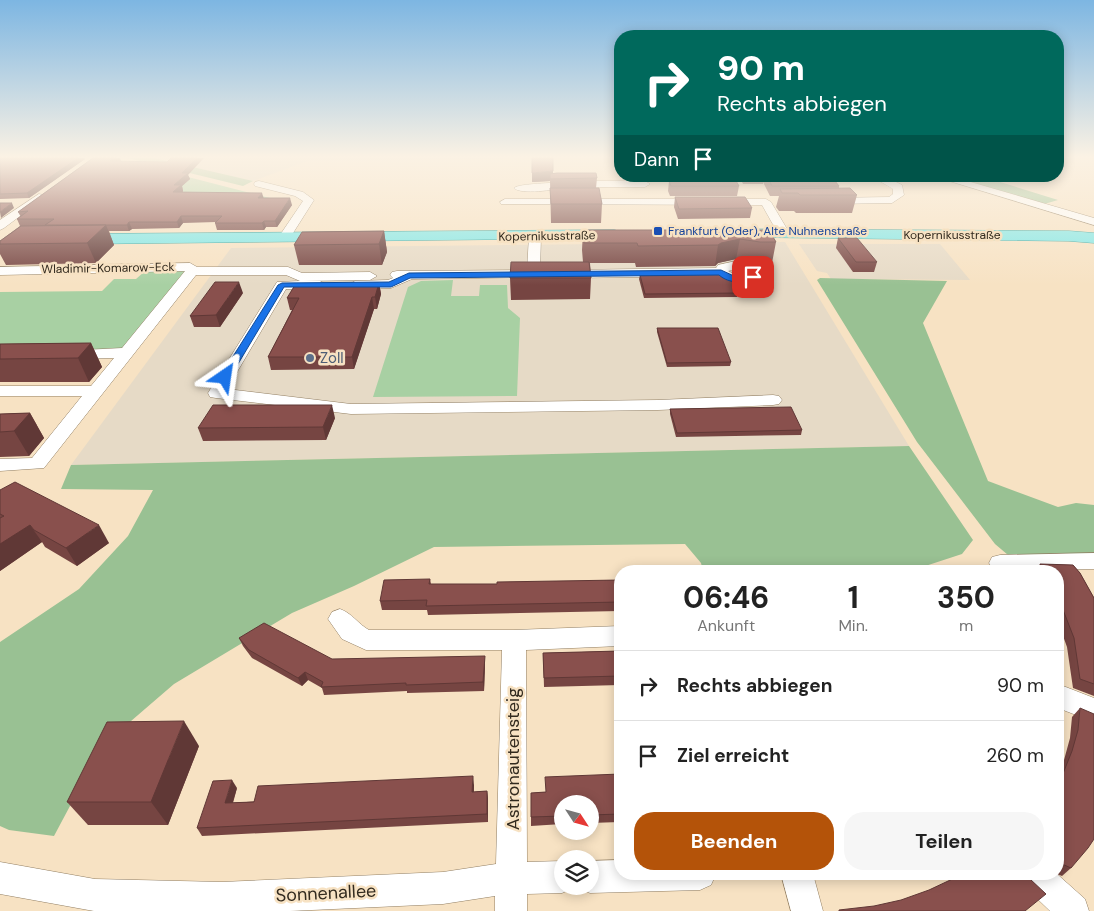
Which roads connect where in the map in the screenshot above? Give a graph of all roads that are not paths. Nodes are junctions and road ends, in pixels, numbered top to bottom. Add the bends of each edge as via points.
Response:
1 (35, 201) edge
2 (309, 201) edge
3 (821, 201) edge
4 (856, 201) edge
5 (1021, 201) edge
6 (505, 202) dead end
7 (650, 202) joint
8 (8, 203) edge
9 (32, 203) junction
10 (1094, 222) edge
11 (0, 226) edge
12 (728, 234) edge
13 (784, 234) junction
14 (632, 235) edge
15 (535, 236) junction
16 (284, 238) junction
17 (1094, 238) edge
18 (64, 239) edge
19 (0, 271) edge
20 (192, 271) junction
21 (721, 272) dead end
22 (533, 274) junction
23 (409, 275) junction
24 (127, 353) junction
25 (58, 354) edge
26 (0, 391) edge
27 (96, 391) junction
28 (774, 400) dead end
29 (0, 465) edge
30 (1094, 561) edge
31 (1033, 565) edge
32 (340, 619) dead end
33 (614, 636) edge
34 (514, 640) junction
35 (1064, 698) edge
36 (1094, 710) edge
37 (599, 876) edge
38 (614, 876) edge
39 (554, 877) edge
40 (0, 878) edge
41 (512, 878) junction
42 (799, 880) edge
43 (1040, 880) edge
44 (220, 905) edge
45 (512, 911) edge
46 (807, 911) edge
47 (1073, 911) edge

1 - 9 street
2 - 16 street
3 - 4 street
5 - 10 street
6 - 7 street
7 - 13 street via 771,202
8 - 9 street
9 - 11 street
12 - 13 main road, Kopernikusstraße
13 - 17 main road, Kopernikusstraße
14 - 15 main road, Kopernikusstraße
15 - 16 main road, Kopernikusstraße
15 - 22 street
16 - 18 main road, Kopernikusstraße
19 - 20 street, Wladimir-Komarow-Eck via 182,266 190,267
20 - 23 street via 288,271 300,277
20 - 24 street, Wladimir-Komarow-Eck
21 - 22 street
22 - 23 street
23 - 28 street via 391,284 282,285 216,392 351,409 658,405
24 - 25 street
24 - 27 street, Wladimir-Komarow-Eck
26 - 27 street
27 - 29 street, Wladimir-Komarow-Eck via 37,464
30 - 31 street
32 - 34 street via 351,632 366,640
33 - 34 street
34 - 41 street, Astronautensteig
35 - 36 street
37 - 38 street
39 - 41 street, Sonnenallee
40 - 44 street, Sonnenallee via 95,895
41 - 44 street, Sonnenallee via 451,887
41 - 45 street, Astronautensteig
42 - 46 street
43 - 47 street

